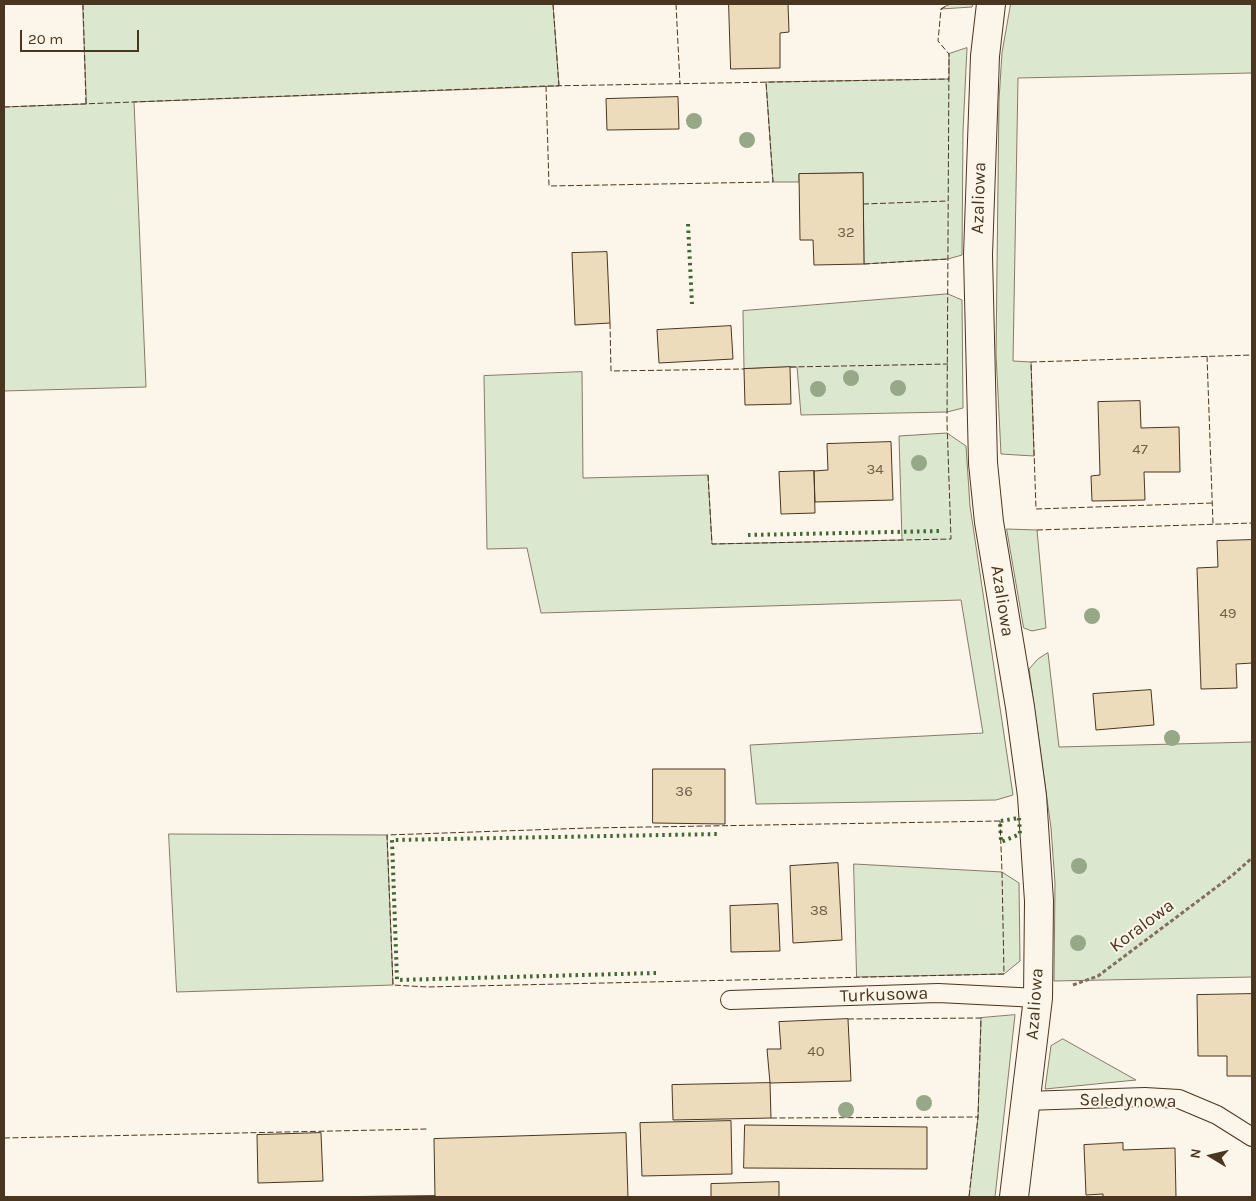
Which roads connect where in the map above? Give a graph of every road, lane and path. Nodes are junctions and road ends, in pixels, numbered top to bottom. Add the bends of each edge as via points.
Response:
1 (990, 4) edge
2 (1252, 858) edge
3 (1038, 998) junction
4 (730, 1000) dead end
5 (1025, 1101) junction
6 (1252, 1138) edge
7 (1014, 1197) edge

1 - 3 street, Azaliowa via 984,74 978,255 983,463 989,522 1032,796 1038,901
2 - 3 path, Koralowa via 1098,976
3 - 4 lane, Turkusowa via 938,993
3 - 5 street, Azaliowa
5 - 6 lane, Seledynowa via 1179,1099 1217,1115
5 - 7 street, Azaliowa

